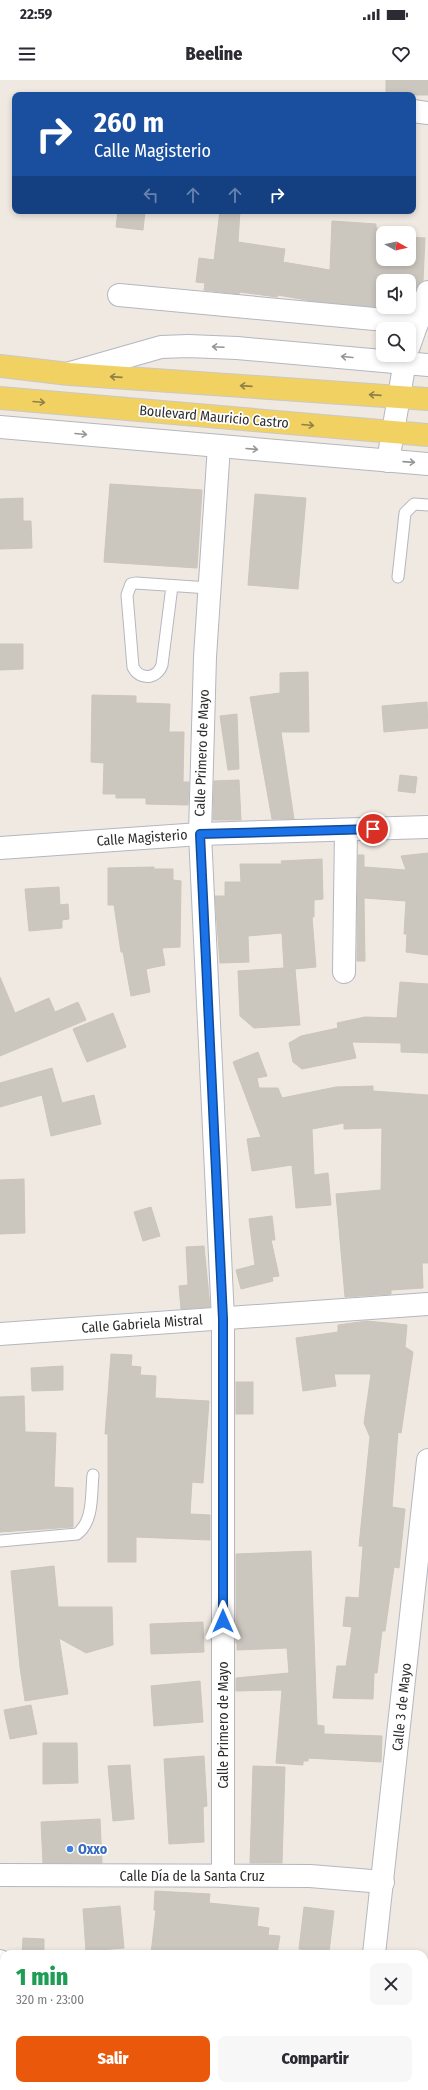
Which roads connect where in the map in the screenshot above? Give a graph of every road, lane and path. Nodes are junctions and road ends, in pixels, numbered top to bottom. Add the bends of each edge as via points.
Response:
1 (416, 111) edge
2 (428, 113) edge
3 (428, 292) edge
4 (119, 295) dead end
5 (417, 323) joint
6 (376, 353) edge
7 (416, 359) edge
8 (404, 362) edge
9 (428, 365) edge
10 (0, 366) edge
11 (69, 374) junction
12 (398, 396) junction
13 (0, 398) edge
14 (428, 399) edge
15 (0, 427) edge
16 (392, 432) junction
17 (428, 435) edge
18 (219, 446) junction
19 (388, 461) junction
20 (428, 464) edge
21 (428, 505) edge
22 (398, 577) dead end
23 (172, 586) junction
24 (209, 588) junction
25 (428, 827) edge
26 (346, 830) junction
27 (200, 834) junction
28 (0, 848) edge
29 (344, 972) dead end
30 (428, 1304) edge
31 (223, 1319) junction
32 (0, 1334) edge
33 (428, 1460) edge
34 (93, 1475) dead end
35 (0, 1540) edge
36 (0, 1875) edge
37 (223, 1876) junction
38 (383, 1882) junction
39 (374, 1950) edge

1 - 2 street
3 - 5 street
4 - 5 street
6 -> 11 street via 161,347
7 - 9 street
8 - 12 street
10 - 11 main road
12 -> 11 main road
12 - 14 main road
12 - 16 street
13 -> 16 main road, Boulevard Mauricio Castro
15 -> 18 street
16 - 17 main road, Boulevard Mauricio Castro
16 - 19 street
18 -> 19 street
18 - 24 street, Calle Primero de Mayo
19 -> 20 street
21 - 22 lane via 414,504 405,513
23 - 23 lane via 160,672 147,678 140,676 133,667 127,595 129,589 131,584 136,583
23 - 24 lane
24 - 27 street, Calle Primero de Mayo
25 - 26 street, Calle Magisterio
26 - 27 street, Calle Magisterio
26 - 29 street
27 - 28 street, Calle Magisterio
27 - 31 street, Calle Primero de Mayo
30 - 31 street, Calle Gabriela Mistral
31 - 32 street, Calle Gabriela Mistral
31 - 37 street, Calle Primero de Mayo
33 - 38 street, Calle 3 de Mayo
34 - 35 lane via 88,1519 77,1534
36 - 37 street, Calle Día de la Santa Cruz
37 - 38 street, Calle Día de la Santa Cruz via 310,1876
38 - 39 street, Calle 3 de Mayo

